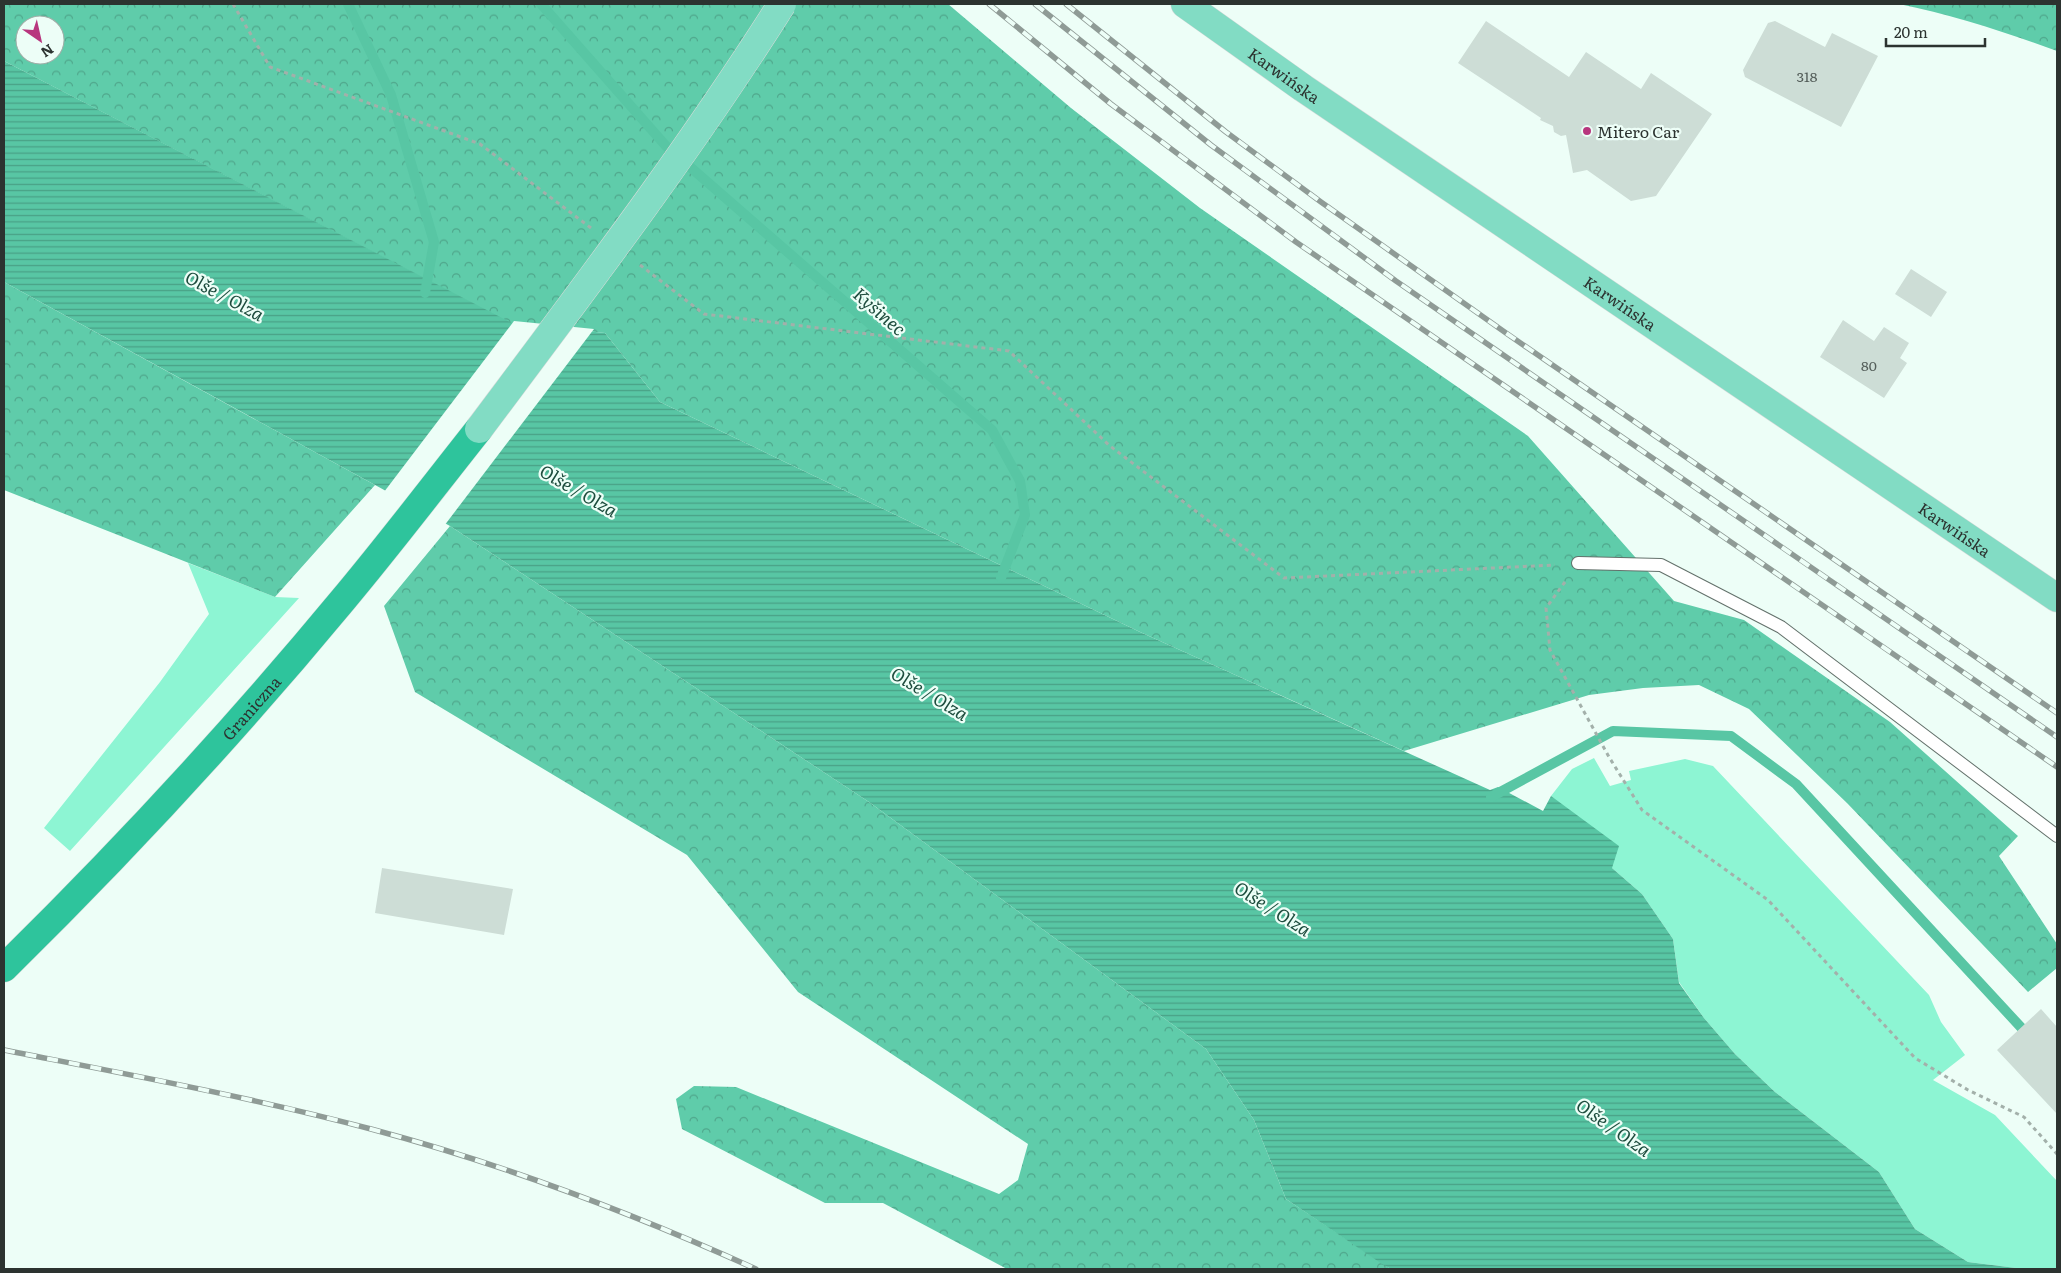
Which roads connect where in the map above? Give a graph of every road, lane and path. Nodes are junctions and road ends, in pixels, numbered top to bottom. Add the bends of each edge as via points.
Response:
1 (233, 4) edge
2 (782, 4) edge
3 (1185, 4) edge
4 (596, 232) dead end
5 (635, 261) dead end
6 (479, 429) joint
7 (1578, 563) junction
8 (2057, 598) edge
9 (2057, 836) edge
10 (4, 968) edge
11 (2057, 1154) edge

1 - 4 path via 270,67 480,144
2 - 6 main road, bridge via 590,282
3 - 8 main road, Karwińska via 1302,88
5 - 7 path via 704,314 1009,350 1110,446 1284,578
6 - 10 highway, Graniczna via 343,601 240,720
7 - 9 lane via 1661,566 1781,627
7 - 11 path via 1546,608 1550,650 1642,810 1768,900 1915,1058 1968,1090 2024,1117

